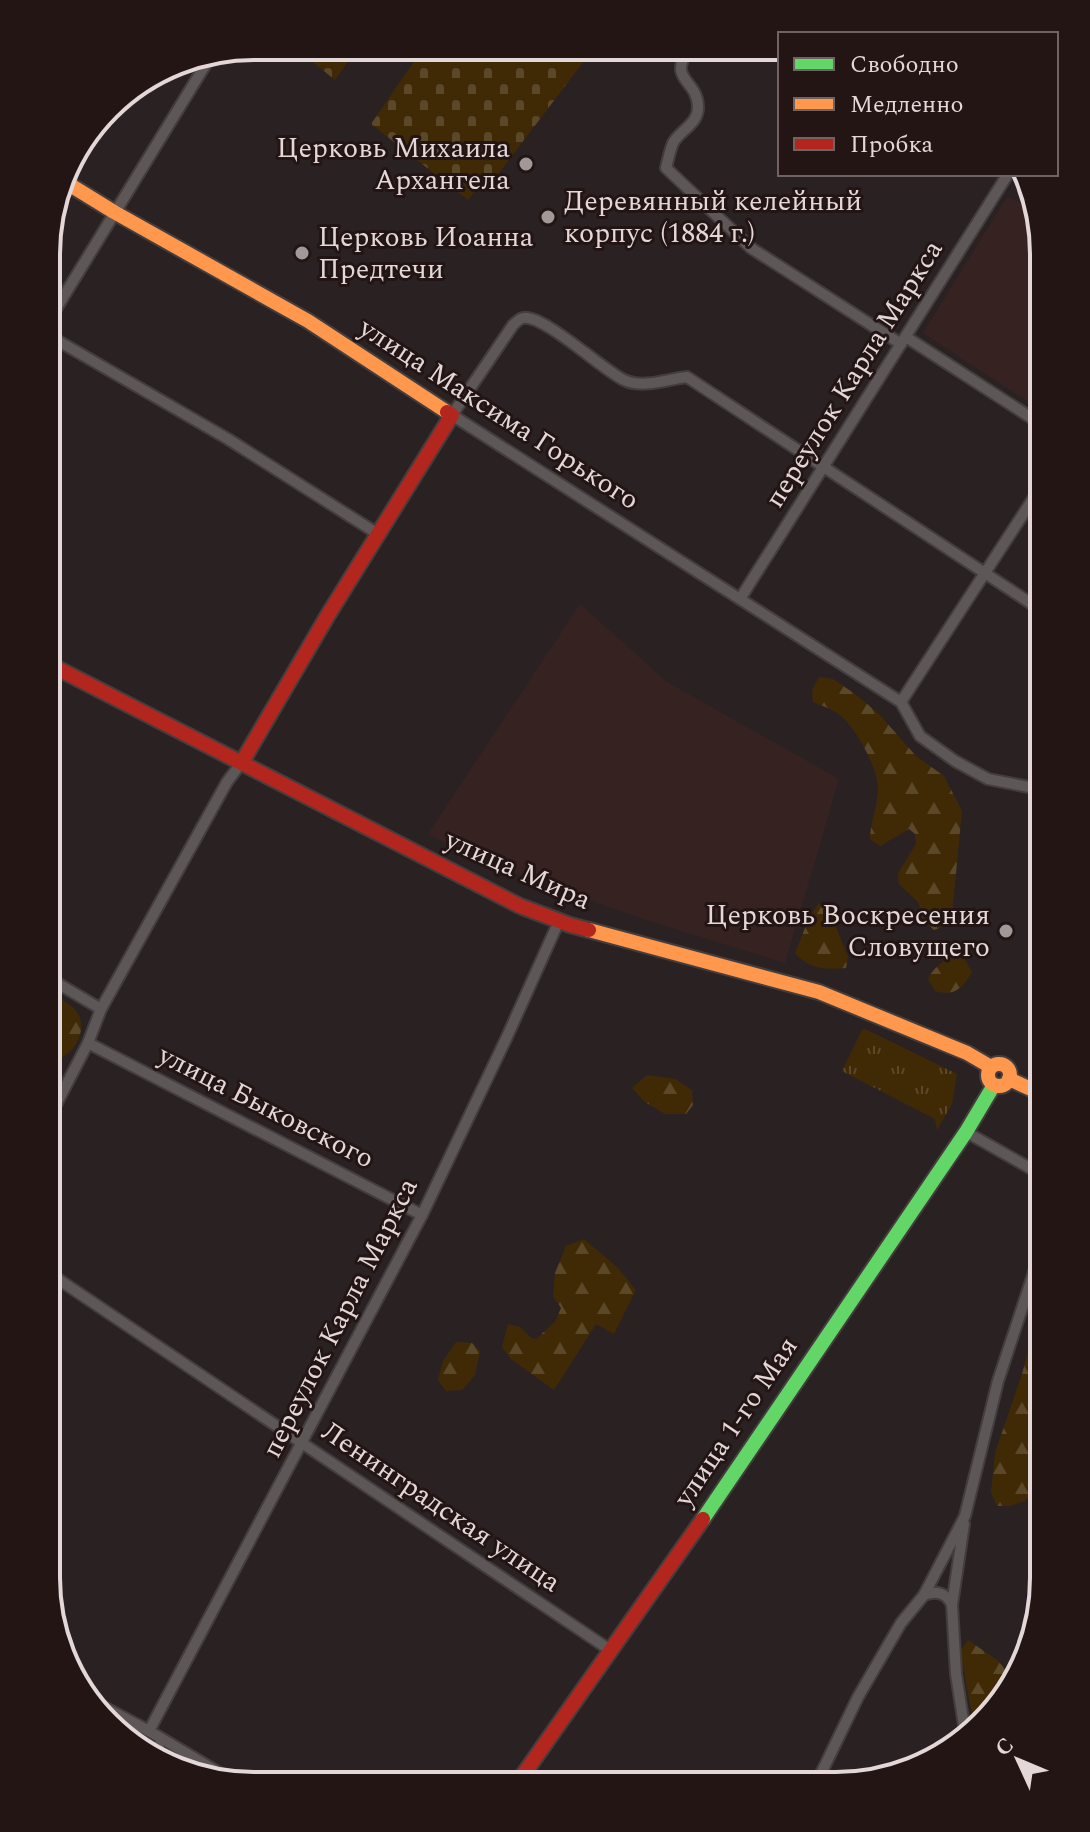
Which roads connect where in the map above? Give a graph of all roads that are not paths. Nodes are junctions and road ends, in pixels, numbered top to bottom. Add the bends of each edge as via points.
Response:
1 (681, 60) edge
2 (204, 67) edge
3 (1007, 176) edge
4 (72, 186) edge
5 (114, 212) junction
6 (60, 302) edge
7 (904, 340) junction
8 (60, 342) edge
9 (452, 415) junction
10 (1030, 417) edge
11 (823, 467) junction
12 (1030, 504) edge
13 (378, 534) junction
14 (985, 573) junction
15 (740, 599) junction
16 (1030, 603) edge
17 (60, 670) edge
18 (901, 702) junction
19 (242, 762) junction
20 (1030, 787) edge
21 (559, 921) junction
22 (60, 985) edge
23 (101, 1009) junction
24 (88, 1043) junction
25 (991, 1067) junction
26 (1009, 1079) junction
27 (994, 1085) junction
28 (1030, 1089) edge
29 (60, 1097) edge
30 (966, 1132) junction
31 (1030, 1168) edge
32 (422, 1215) junction
33 (60, 1280) edge
34 (1030, 1284) edge
35 (302, 1443) junction
36 (965, 1516) junction
37 (924, 1595) junction
38 (952, 1605) junction
39 (610, 1650) junction
40 (115, 1713) edge
41 (964, 1724) edge
42 (149, 1731) junction
43 (162, 1739) junction
44 (158, 1747) edge
45 (206, 1765) edge
46 (525, 1772) edge
47 (822, 1772) edge

1 - 7 street via 679,69 698,104 697,117 674,142 666,168 751,248
2 - 5 street
3 - 7 street, переулок Карла Маркса
4 - 5 street, улица Максима Горького
5 - 6 street
5 - 9 street, улица Максима Горького via 308,321
7 - 10 street
7 - 11 street, переулок Карла Маркса
8 - 13 street
9 - 11 street via 513,325 533,318 624,380 640,384 687,377
9 - 13 street
9 - 15 street, улица Максима Горького
11 - 14 street
11 - 15 street, переулок Карла Маркса
12 - 14 street
13 - 19 street
14 - 16 street
14 - 18 street
15 - 18 street, улица Максима Горького
17 - 19 street, улица Мира
18 - 20 street via 920,736 955,761 988,779
19 - 21 street, улица Мира via 507,900
19 - 23 street
21 - 25 street, улица Мира via 819,992
21 - 32 street, переулок Карла Маркса
22 - 23 street
23 - 24 street
24 - 29 street
24 - 32 street, улица Быковского
25 - 26 street via 1004,1066
25 - 27 street via 988,1077
26 - 27 street
26 - 28 street
27 - 30 street, улица 1-го Мая
30 - 31 street
30 - 39 street, улица 1-го Мая
32 - 35 street, переулок Карла Маркса
33 - 35 street, Ленинградская улица
34 - 36 street via 998,1381
35 - 39 street, Ленинградская улица
35 - 42 street, переулок Карла Маркса
36 - 37 street
36 - 38 street
37 - 38 street via 940,1593
37 - 47 street via 901,1623 858,1697
38 - 41 street
39 - 46 street, улица 1-го Мая
40 - 42 street
42 - 43 street
43 - 44 street
43 - 45 street

